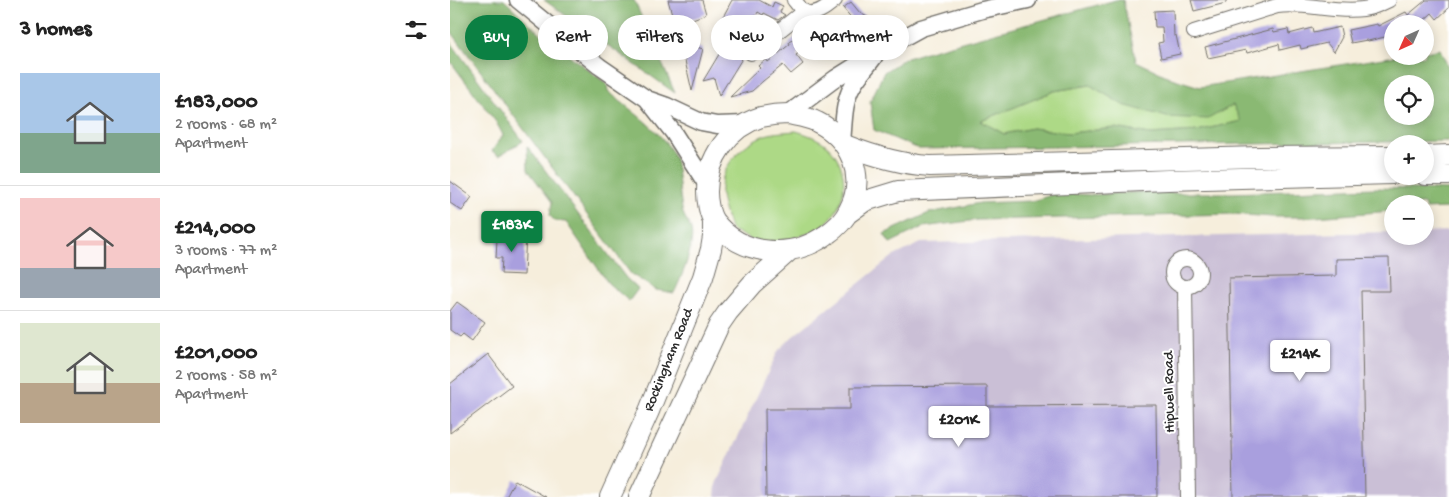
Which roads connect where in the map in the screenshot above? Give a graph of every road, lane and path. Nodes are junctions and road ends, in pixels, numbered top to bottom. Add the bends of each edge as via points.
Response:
1 (518, 0) edge
2 (836, 0) edge
3 (1028, 0) edge
4 (1389, 0) edge
5 (1001, 3) edge
6 (798, 5) edge
7 (981, 5) edge
8 (782, 29) edge
9 (1194, 32) dead end
10 (909, 35) edge
11 (865, 60) edge
12 (872, 60) edge
13 (647, 99) junction
14 (788, 114) junction
15 (746, 124) junction
16 (843, 143) junction
17 (1449, 155) edge
18 (1384, 156) edge
19 (1434, 156) edge
20 (1384, 174) edge
21 (1434, 174) edge
22 (1449, 175) edge
23 (707, 185) junction
24 (847, 214) junction
25 (713, 220) junction
26 (789, 251) junction
27 (1185, 287) dead end
28 (610, 497) edge
29 (639, 497) edge
30 (1188, 497) edge

1 - 13 main road via 599,66
2 - 6 street via 817,13 806,12
3 - 5 main road
4 - 9 street via 1365,9 1341,10 1292,4 1277,6
5 - 7 main road
6 - 8 street via 799,15
7 - 10 main road
11 - 14 main road
12 - 16 main road via 848,96
13 - 15 main road via 701,122
13 - 23 main road
14 - 15 highway
14 - 16 highway via 817,122
15 - 23 highway via 720,147 712,162
16 - 18 highway via 892,161 930,166
16 - 24 highway via 851,154 857,174 855,195
17 - 19 highway
20 - 24 highway via 898,191 865,201
21 - 22 highway
23 - 25 highway
24 - 26 highway via 822,238
25 - 26 highway via 739,242 755,249
25 - 28 highway, Rockingham Road via 712,243 703,277
26 - 29 highway, Rockingham Road via 752,284 719,325
27 - 30 street, Hipwell Road

